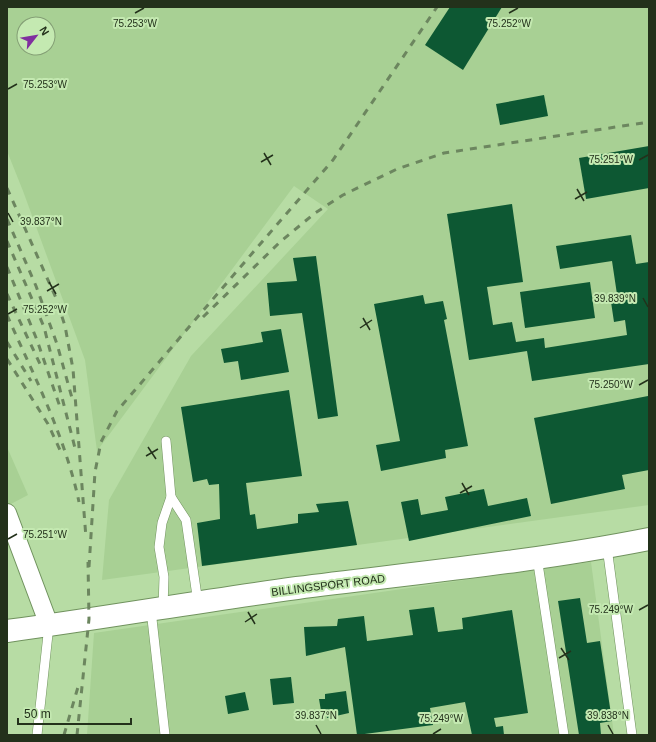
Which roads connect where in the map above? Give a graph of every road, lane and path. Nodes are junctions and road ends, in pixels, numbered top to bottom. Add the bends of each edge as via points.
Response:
1 (166, 441) dead end
2 (171, 497) junction
3 (7, 513) edge
4 (649, 539) edge
5 (607, 547) junction
6 (537, 557) junction
7 (198, 603) junction
8 (157, 609) junction
9 (49, 625) junction
10 (7, 631) edge
11 (37, 735) edge
12 (165, 735) edge
13 (564, 735) edge
14 (632, 735) edge

1 - 2 lane
2 - 7 lane via 186,520
2 - 8 lane via 162,523 159,547 164,577
3 - 9 street
4 - 5 street, BILLINGSPORT ROAD
5 - 6 street, BILLINGSPORT ROAD
5 - 14 lane
6 - 7 street, BILLINGSPORT ROAD
6 - 13 lane
7 - 8 street, BILLINGSPORT ROAD
8 - 9 street, BILLINGSPORT ROAD
8 - 12 lane
9 - 10 street, BILLINGSPORT ROAD
9 - 11 lane

